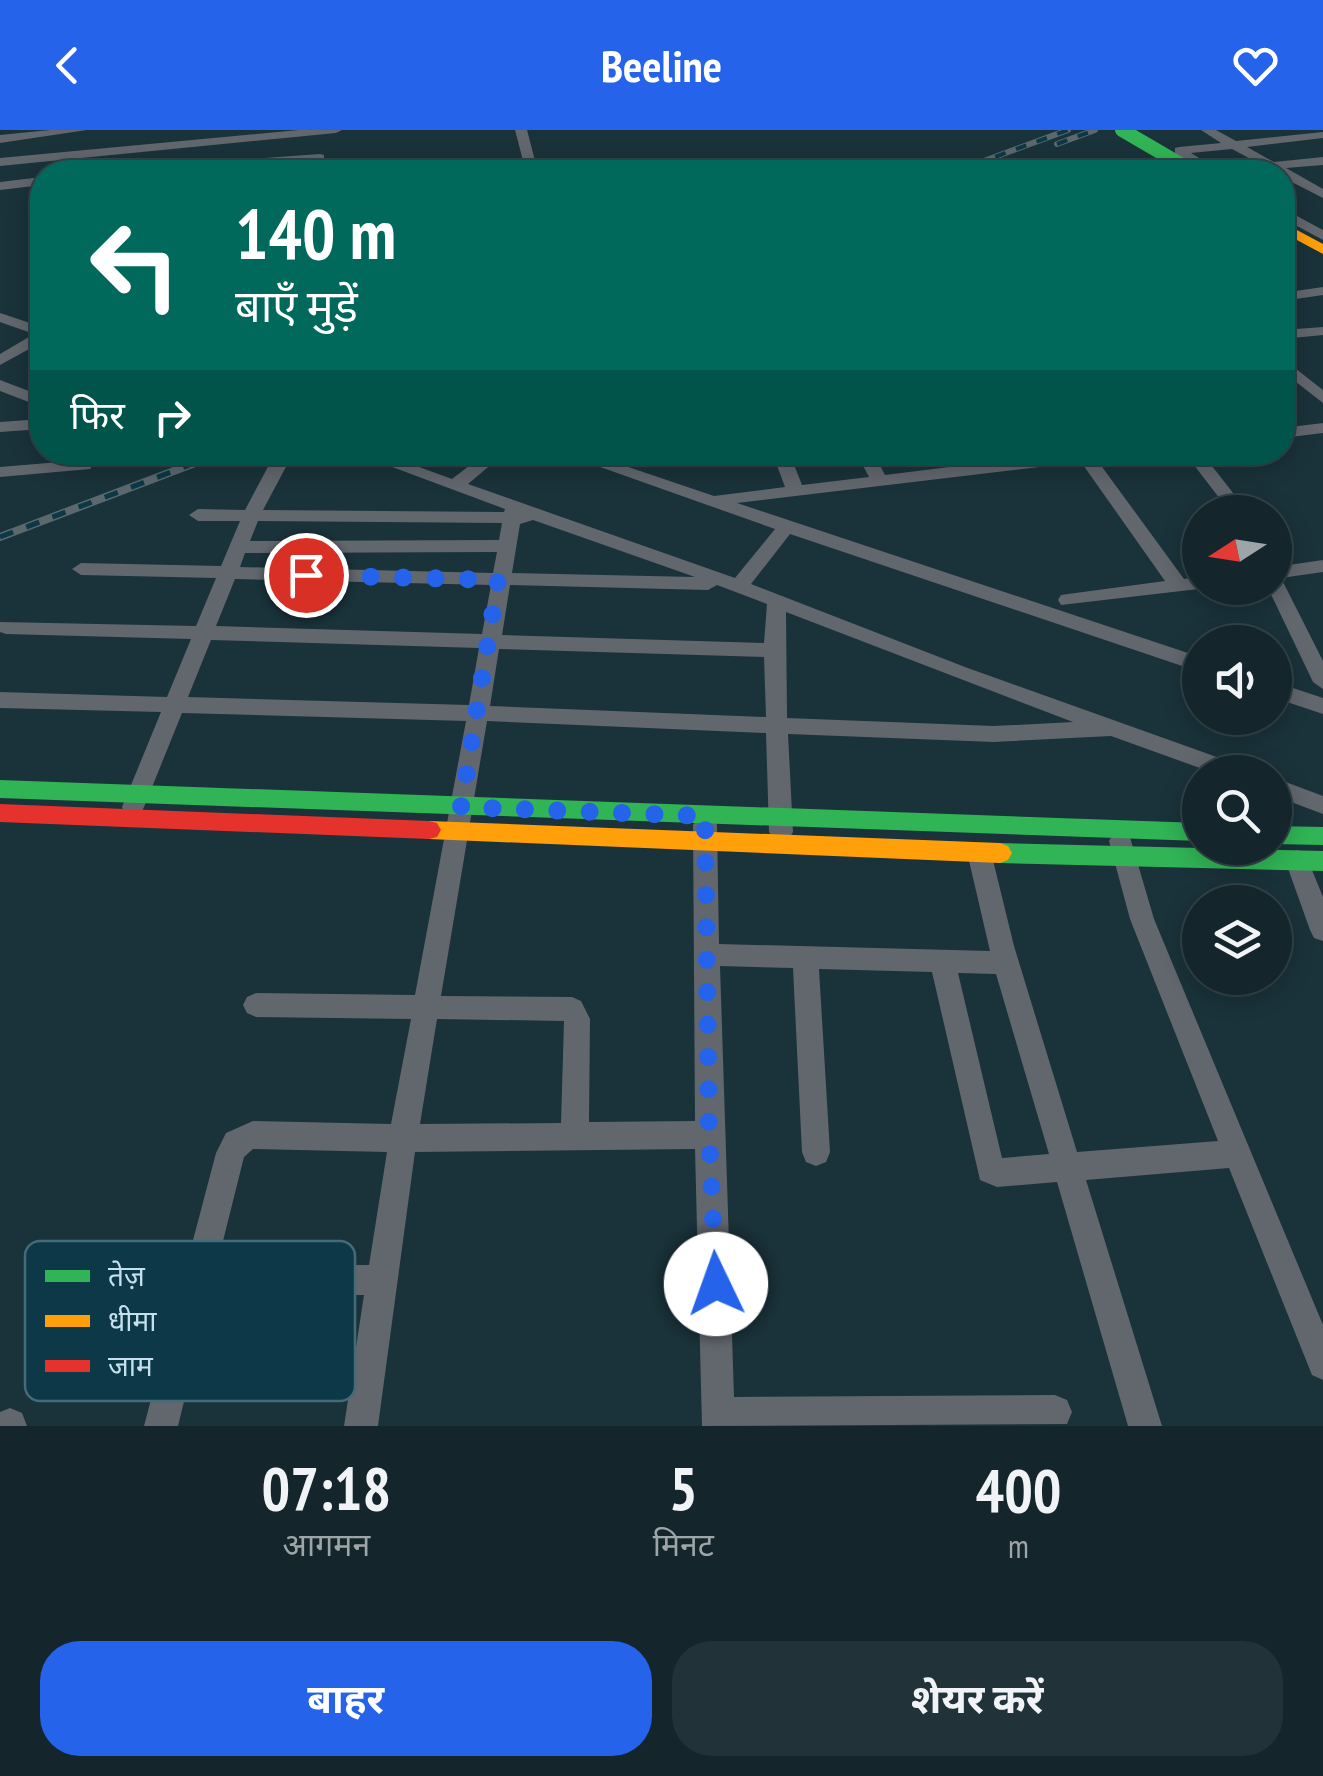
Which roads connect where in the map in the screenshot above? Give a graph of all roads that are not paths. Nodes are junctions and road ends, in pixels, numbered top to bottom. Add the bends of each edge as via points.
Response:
1 (81, 130) edge
2 (336, 130) edge
3 (521, 130) edge
4 (1122, 130) edge
5 (1207, 130) edge
6 (320, 131) edge
7 (1323, 135) edge
8 (0, 139) edge
9 (1231, 142) junction
10 (1179, 151) junction
11 (320, 158) joint
12 (293, 160) edge
13 (529, 160) edge
14 (1162, 160) edge
15 (1173, 160) edge
16 (1195, 160) edge
17 (1262, 160) edge
18 (1323, 161) edge
19 (0, 162) edge
20 (1295, 164) edge
21 (1295, 179) edge
22 (1323, 182) edge
23 (30, 183) edge
24 (1303, 183) junction
25 (0, 186) edge
26 (1323, 194) edge
27 (1295, 220) edge
28 (1295, 234) edge
29 (1323, 236) edge
30 (1295, 242) edge
31 (1323, 250) edge
32 (1323, 258) edge
33 (1323, 290) edge
34 (1295, 293) edge
35 (0, 317) edge
36 (30, 329) edge
37 (1323, 330) edge
38 (1295, 333) edge
39 (30, 341) edge
40 (0, 360) edge
41 (1295, 374) edge
42 (1323, 376) edge
43 (1301, 379) junction
44 (1295, 380) edge
45 (0, 385) edge
46 (30, 397) edge
47 (1323, 398) edge
48 (30, 425) edge
49 (0, 427) edge
50 (1323, 428) edge
51 (1295, 431) edge
52 (84, 465) dead end
53 (278, 465) edge
54 (401, 465) edge
55 (481, 465) edge
56 (604, 465) edge
57 (785, 465) edge
58 (871, 465) edge
59 (1014, 465) edge
60 (1107, 465) edge
61 (1202, 465) edge
62 (0, 472) edge
63 (880, 482) junction
64 (454, 486) junction
65 (796, 492) junction
66 (1226, 495) edge
67 (711, 500) junction
68 (512, 513) junction
69 (198, 515) dead end
70 (251, 516) junction
71 (787, 526) junction
72 (505, 546) junction
73 (239, 548) junction
74 (1323, 566) edge
75 (81, 569) dead end
76 (1292, 569) edge
77 (229, 573) junction
78 (498, 580) junction
79 (1182, 584) edge
80 (735, 585) junction
81 (1178, 585) junction
82 (1068, 600) dead end
83 (777, 601) junction
84 (1292, 605) edge
85 (6, 627) dead end
86 (206, 634) junction
87 (488, 644) junction
88 (774, 650) junction
89 (1182, 659) edge
90 (1323, 682) edge
91 (1292, 696) edge
92 (0, 700) edge
93 (176, 706) junction
94 (1323, 706) edge
95 (476, 713) junction
96 (776, 726) junction
97 (1112, 728) junction
98 (1187, 755) edge
99 (0, 789) edge
100 (1292, 794) edge
101 (139, 795) junction
102 (1323, 805) edge
103 (0, 813) edge
104 (781, 818) junction
105 (128, 819) junction
106 (459, 819) junction
107 (704, 828) junction
108 (1182, 835) edge
109 (1292, 835) edge
110 (1323, 836) edge
111 (782, 842) junction
112 (1121, 844) junction
113 (979, 852) junction
114 (1310, 861) edge
115 (1323, 930) edge
116 (707, 954) junction
117 (805, 956) junction
118 (942, 961) junction
119 (1006, 963) junction
120 (256, 1004) dead end
121 (426, 1009) junction
122 (709, 1134) junction
123 (576, 1137) junction
124 (403, 1138) junction
125 (816, 1152) dead end
126 (1240, 1154) junction
127 (1069, 1169) junction
128 (208, 1241) edge
129 (355, 1280) edge
130 (383, 1280) junction
131 (1323, 1364) edge
132 (167, 1401) edge
133 (1055, 1412) dead end
134 (719, 1420) edge
135 (161, 1426) edge
136 (362, 1426) edge
137 (1145, 1426) edge

1 - 8 street
2 - 6 street
3 - 13 street
4 - 15 main road, bridge
5 - 9 street
6 - 11 street
6 - 19 street
7 - 9 street
9 - 10 street
9 - 17 street
10 - 14 street via 1151,153
10 - 16 street
11 - 12 street
18 - 20 street
21 - 24 street
22 - 24 street
23 - 25 street
24 - 26 street
27 - 29 street
28 - 31 main road
30 - 32 street
33 - 34 street
35 - 36 street
37 - 38 street
39 - 40 street
41 - 43 street
42 - 43 street
43 - 44 street
43 - 47 street
45 - 46 street
48 - 49 street
50 - 51 street
52 - 62 street
53 - 70 street
54 - 64 street
55 - 64 street
56 - 67 street
57 - 65 street
58 - 63 street
59 - 63 street
60 - 81 street
61 - 66 street
63 - 65 street
64 - 68 street
65 - 67 street
67 - 71 street
68 - 70 street
68 - 72 street
68 - 80 street
69 - 70 street
70 - 73 street
71 - 80 street
71 - 89 street
72 - 73 street
72 - 78 street
73 - 77 street
74 - 76 street
75 - 77 street
77 - 78 street
77 - 86 street
78 - 80 street
78 - 87 street
79 - 81 street
80 - 83 street
81 - 82 street
83 - 88 street
83 - 97 street
84 - 90 street
85 - 86 street
86 - 87 street
86 - 93 street
87 - 88 street
87 - 95 street
88 - 96 street
91 - 94 street
92 - 93 street
93 - 95 street
93 - 101 street
95 - 96 street
95 - 106 street
96 - 97 street via 994,734
96 - 104 street
97 - 98 street
99 - 101 main road
100 - 102 street
101 - 105 street
101 - 106 main road
103 - 105 main road
104 - 107 main road
104 - 111 street
104 - 112 main road
105 - 106 main road
106 - 107 main road
106 - 121 street
107 - 111 main road
107 - 116 street
108 - 112 main road
109 - 110 main road
111 - 113 main road
112 - 113 main road
112 - 114 main road
112 - 126 street via 1142,920
113 - 119 street
114 - 115 street
116 - 117 street
116 - 122 street
117 - 118 street
117 - 125 street
118 - 119 street
118 - 127 street via 987,1166 997,1173
119 - 127 street
120 - 121 street
121 - 123 street via 576,1012
121 - 124 street
122 - 123 street
122 - 134 street
123 - 124 street
124 - 128 street via 254,1135 234,1144
124 - 130 street
126 - 127 street
126 - 131 street
127 - 137 street
129 - 130 street
130 - 136 street
132 - 135 street
133 - 134 street

